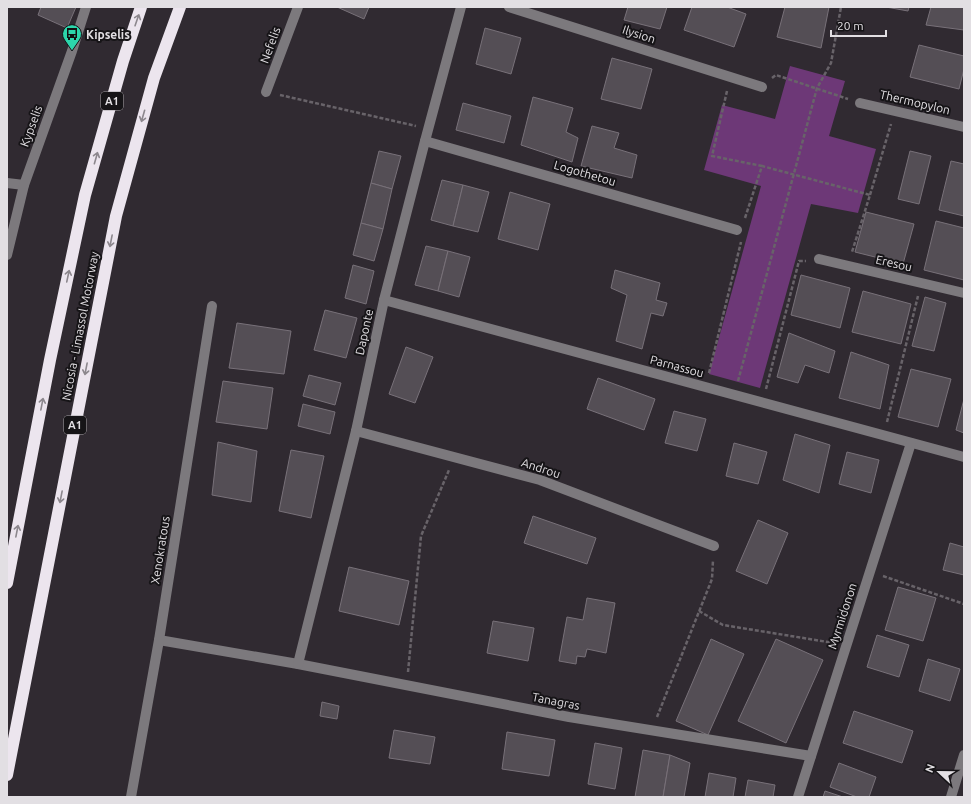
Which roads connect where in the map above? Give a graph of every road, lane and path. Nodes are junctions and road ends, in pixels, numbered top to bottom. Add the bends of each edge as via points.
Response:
1 (86, 7) edge
2 (141, 7) edge
3 (180, 7) edge
4 (298, 7) edge
5 (461, 7) edge
6 (509, 7) edge
7 (841, 7) edge
8 (730, 77) junction
9 (762, 87) joint
10 (817, 88) junction
11 (266, 92) joint
12 (860, 102) joint
13 (895, 111) junction
14 (964, 127) edge
15 (428, 129) junction
16 (425, 141) junction
17 (762, 166) junction
18 (794, 175) junction
19 (7, 184) edge
20 (24, 185) junction
21 (870, 195) junction
22 (737, 230) junction
23 (7, 255) edge
24 (818, 259) joint
25 (848, 266) junction
26 (922, 283) junction
27 (964, 293) edge
28 (384, 300) junction
29 (212, 306) dead end
30 (706, 387) junction
31 (734, 395) junction
32 (763, 403) junction
33 (356, 431) junction
34 (884, 436) junction
35 (910, 443) junction
36 (454, 457) junction
37 (964, 457) edge
38 (714, 546) joint
39 (870, 572) junction
40 (7, 583) edge
41 (964, 604) edge
42 (699, 611) junction
43 (159, 640) junction
44 (846, 645) junction
45 (298, 664) junction
46 (407, 685) junction
47 (651, 730) junction
48 (964, 755) edge
49 (811, 756) junction
50 (7, 775) edge
51 (132, 797) edge
52 (798, 797) edge
53 (951, 797) edge

1 - 20 street, Kypselis
40 -> 2 highway, Nicosia - Limassol Motorway / A1 via 85,195
3 -> 50 highway, Nicosia - Limassol Motorway / A1 via 154,78 116,216
4 - 11 street, Nefelis
5 - 15 street, Daponte
6 - 8 street, Ilysion
7 - 10 path via 831,63
8 - 9 street, Ilysion
8 - 17 path via 712,156
9 - 10 path via 776,75
10 - 12 path
10 - 18 path
11 - 15 path
12 - 13 street, Thermopylon
13 - 14 street, Thermopylon
13 - 21 path
15 - 16 street, Daponte
16 - 22 street, Logothetou
16 - 28 street, Daponte
17 - 18 path
17 - 22 path via 745,219
18 - 21 path
18 - 31 path
19 - 20 street
20 - 23 street, Kypselis
21 - 25 path
22 - 30 path via 741,241
24 - 25 street, Eresou
24 - 32 path via 799,261
25 - 26 street, Eresou
26 - 27 street, Eresou
26 - 34 path
28 - 30 street, Parnassou
28 - 33 street, Daponte
29 - 43 street, Xenokratous
30 - 31 street, Parnassou
31 - 32 street, Parnassou
32 - 34 street, Parnassou
33 - 36 street, Androu
33 - 45 street, Daponte
34 - 35 street, Parnassou
35 - 37 street, Parnassou
35 - 39 street, Myrmidonon
36 - 38 street, Androu via 540,480
36 - 46 path via 421,536
38 - 42 path via 712,579
39 - 41 path
39 - 44 street, Myrmidonon
42 - 44 path via 722,625
42 - 47 path
43 - 45 street, Tanagras
43 - 51 street, Xenokratous
44 - 49 street, Myrmidonon
45 - 46 street, Tanagras
46 - 47 street, Tanagras via 569,717
47 - 49 street, Tanagras
48 - 53 street
49 - 52 street, Myrmidonon

